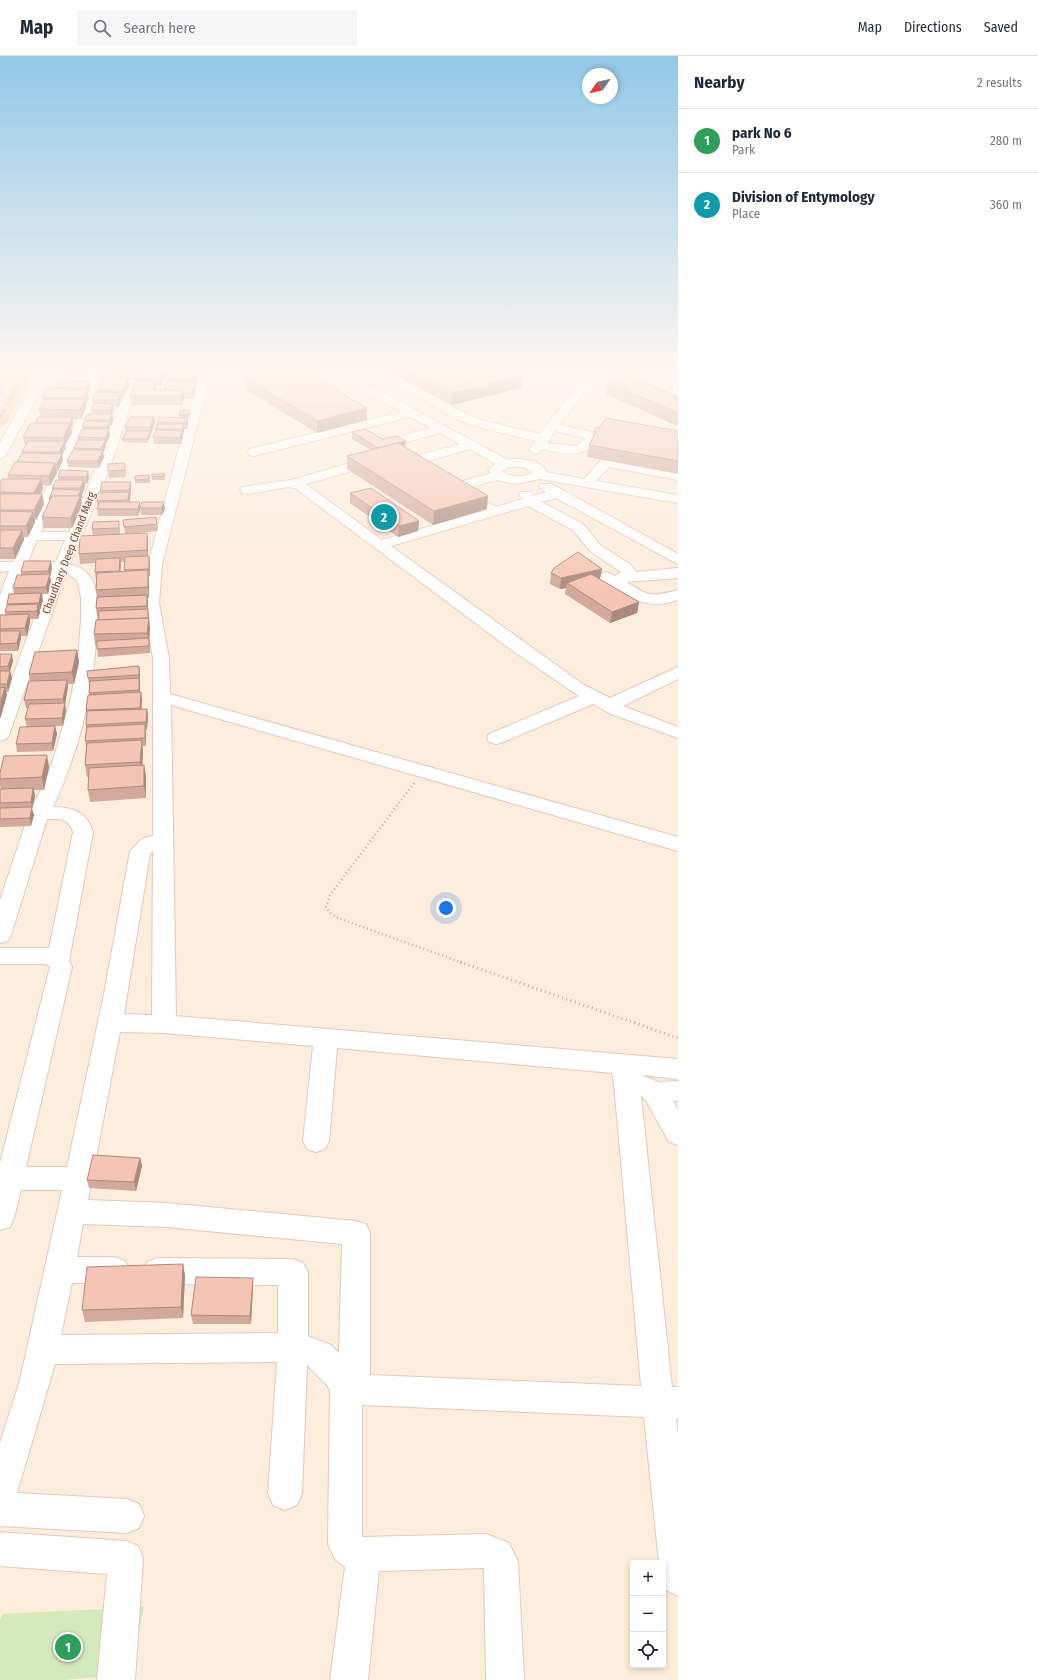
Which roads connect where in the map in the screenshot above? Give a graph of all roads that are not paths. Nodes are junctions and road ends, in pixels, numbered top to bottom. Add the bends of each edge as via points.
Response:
1 (6, 444) edge
2 (75, 444) edge
3 (106, 444) edge
4 (186, 444) edge
5 (287, 444) edge
6 (540, 444) edge
7 (549, 444) edge
8 (590, 444) edge
9 (471, 445) joint
10 (254, 452) dead end
11 (0, 455) edge
12 (402, 457) junction
13 (525, 463) junction
14 (506, 464) junction
15 (658, 472) junction
16 (429, 473) edge
17 (498, 475) junction
18 (678, 476) edge
19 (531, 478) junction
20 (62, 480) junction
21 (442, 480) edge
22 (294, 483) junction
23 (587, 483) junction
24 (38, 488) edge
25 (454, 488) junction
26 (247, 490) dead end
27 (558, 493) junction
28 (642, 493) junction
29 (678, 499) edge
30 (530, 501) junction
31 (495, 512) junction
32 (597, 515) junction
33 (32, 536) junction
34 (74, 536) junction
35 (587, 538) junction
36 (380, 545) junction
37 (678, 560) edge
38 (62, 566) junction
39 (90, 566) edge
40 (0, 567) edge
41 (18, 567) junction
42 (596, 571) edge
43 (678, 573) edge
44 (619, 580) junction
45 (678, 596) edge
46 (0, 617) edge
47 (36, 659) junction
48 (7, 660) edge
49 (678, 672) edge
50 (161, 697) junction
51 (593, 697) junction
52 (612, 707) junction
53 (678, 733) edge
54 (0, 736) edge
55 (496, 738) dead end
56 (40, 813) junction
57 (163, 841) junction
58 (678, 844) edge
59 (0, 935) edge
60 (0, 956) edge
61 (58, 961) junction
62 (109, 1023) junction
63 (164, 1024) junction
64 (326, 1039) junction
65 (678, 1069) edge
66 (625, 1074) junction
67 (666, 1091) edge
68 (678, 1134) edge
69 (316, 1141) dead end
70 (5, 1178) edge
71 (78, 1179) junction
72 (71, 1212) junction
73 (0, 1218) edge
74 (60, 1270) junction
75 (293, 1347) junction
76 (43, 1350) junction
77 (350, 1390) junction
78 (668, 1402) edge
79 (285, 1493) dead end
80 (0, 1495) edge
81 (0, 1508) edge
82 (127, 1516) dead end
83 (0, 1549) edge
84 (364, 1554) junction
85 (678, 1578) edge
86 (116, 1680) edge
87 (349, 1680) edge
88 (505, 1680) edge

1 - 11 street
2 - 20 street
3 - 34 street, Chaudhary Deep Chand Marg via 93,475
4 - 50 street via 155,564 151,603 161,658
5 - 10 street
6 - 13 street
7 - 8 street via 579,451
9 - 12 street
9 - 14 street
12 - 16 street
12 - 22 street
13 - 14 street
13 - 19 street via 540,471
14 - 17 street via 495,470
15 - 18 street
15 - 23 street via 606,463
15 - 28 street
17 - 19 street via 508,480
17 - 25 street
19 - 23 street
19 - 27 street
19 - 30 street via 527,497
20 - 24 street
20 - 33 street
21 - 25 street
22 - 26 street
22 - 36 street
23 - 28 street
25 - 31 street
27 - 30 street
27 - 32 street
28 - 29 street
30 - 31 street
30 - 35 street via 585,532
31 - 36 street
32 - 35 street
32 - 37 street
33 - 34 street
33 - 41 street
34 - 38 street, Chaudhary Deep Chand Marg
35 - 44 street via 591,553 629,571
36 - 51 street via 516,645
38 - 39 street
38 - 41 street
38 - 47 street, Chaudhary Deep Chand Marg
38 - 56 street via 78,572 86,584 89,609 80,658 82,695 72,732
40 - 41 street
41 - 46 street
42 - 44 street
43 - 44 street
44 - 45 street via 643,599 650,601 656,602
47 - 48 street
47 - 54 street, Chaudhary Deep Chand Marg
49 - 52 street via 614,703
50 - 57 street
50 - 58 street
51 - 52 street
51 - 55 street
52 - 53 street
56 - 59 street
56 - 61 street via 74,816 81,823 82,832
57 - 62 street via 150,843 140,850
57 - 63 street
60 - 61 street via 51,956
61 - 70 street via 61,967
62 - 63 street
62 - 71 street
63 - 64 street
64 - 66 street
64 - 69 street
65 - 66 street
66 - 67 street via 646,1086
66 - 78 street
67 - 68 street
70 - 71 street
70 - 73 street
71 - 72 street
72 - 74 street
72 - 77 street via 166,1215 356,1233
74 - 75 street via 293,1272
74 - 76 street
75 - 76 street
75 - 77 street via 320,1355
75 - 79 street
76 - 80 street
77 - 78 street
77 - 84 street via 345,1544 354,1554
78 - 85 street
81 - 82 street
83 - 86 street via 126,1558
84 - 87 street
84 - 88 street via 486,1551 497,1555 501,1562

